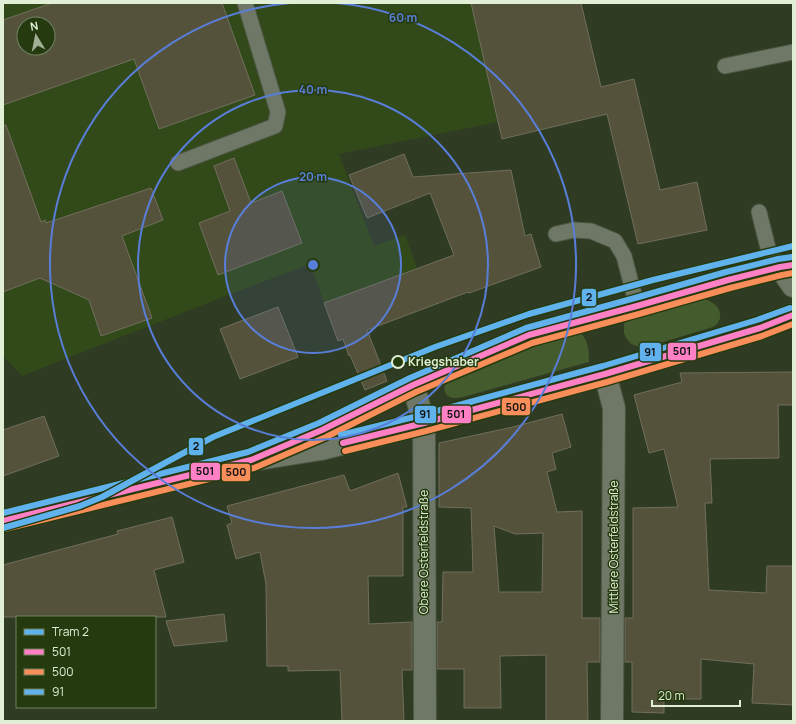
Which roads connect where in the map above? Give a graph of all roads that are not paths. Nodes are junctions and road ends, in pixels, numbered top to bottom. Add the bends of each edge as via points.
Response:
1 (245, 3) edge
2 (793, 52) edge
3 (725, 66) dead end
4 (178, 163) dead end
5 (759, 212) dead end
6 (556, 234) dead end
7 (787, 266) edge
8 (793, 286) edge
9 (637, 306) junction
10 (793, 315) edge
11 (605, 374) junction
12 (413, 385) junction
13 (424, 423) junction
14 (251, 460) junction
15 (3, 521) edge
16 (425, 721) edge
17 (612, 721) edge

1 - 4 lane via 278,112 274,126
2 - 3 lane
5 - 7 lane via 769,252
6 - 9 lane via 574,230 591,231 615,241 624,256
7 - 8 street
7 - 9 street
9 - 12 street via 528,335
10 - 11 street via 760,328
11 - 13 street
11 - 17 street, Mittlere Osterfeldstraße via 614,408
12 - 13 street, Obere Osterfeldstraße
12 - 14 street via 322,430
13 - 14 street via 321,449
13 - 16 street, Obere Osterfeldstraße
14 - 15 street

